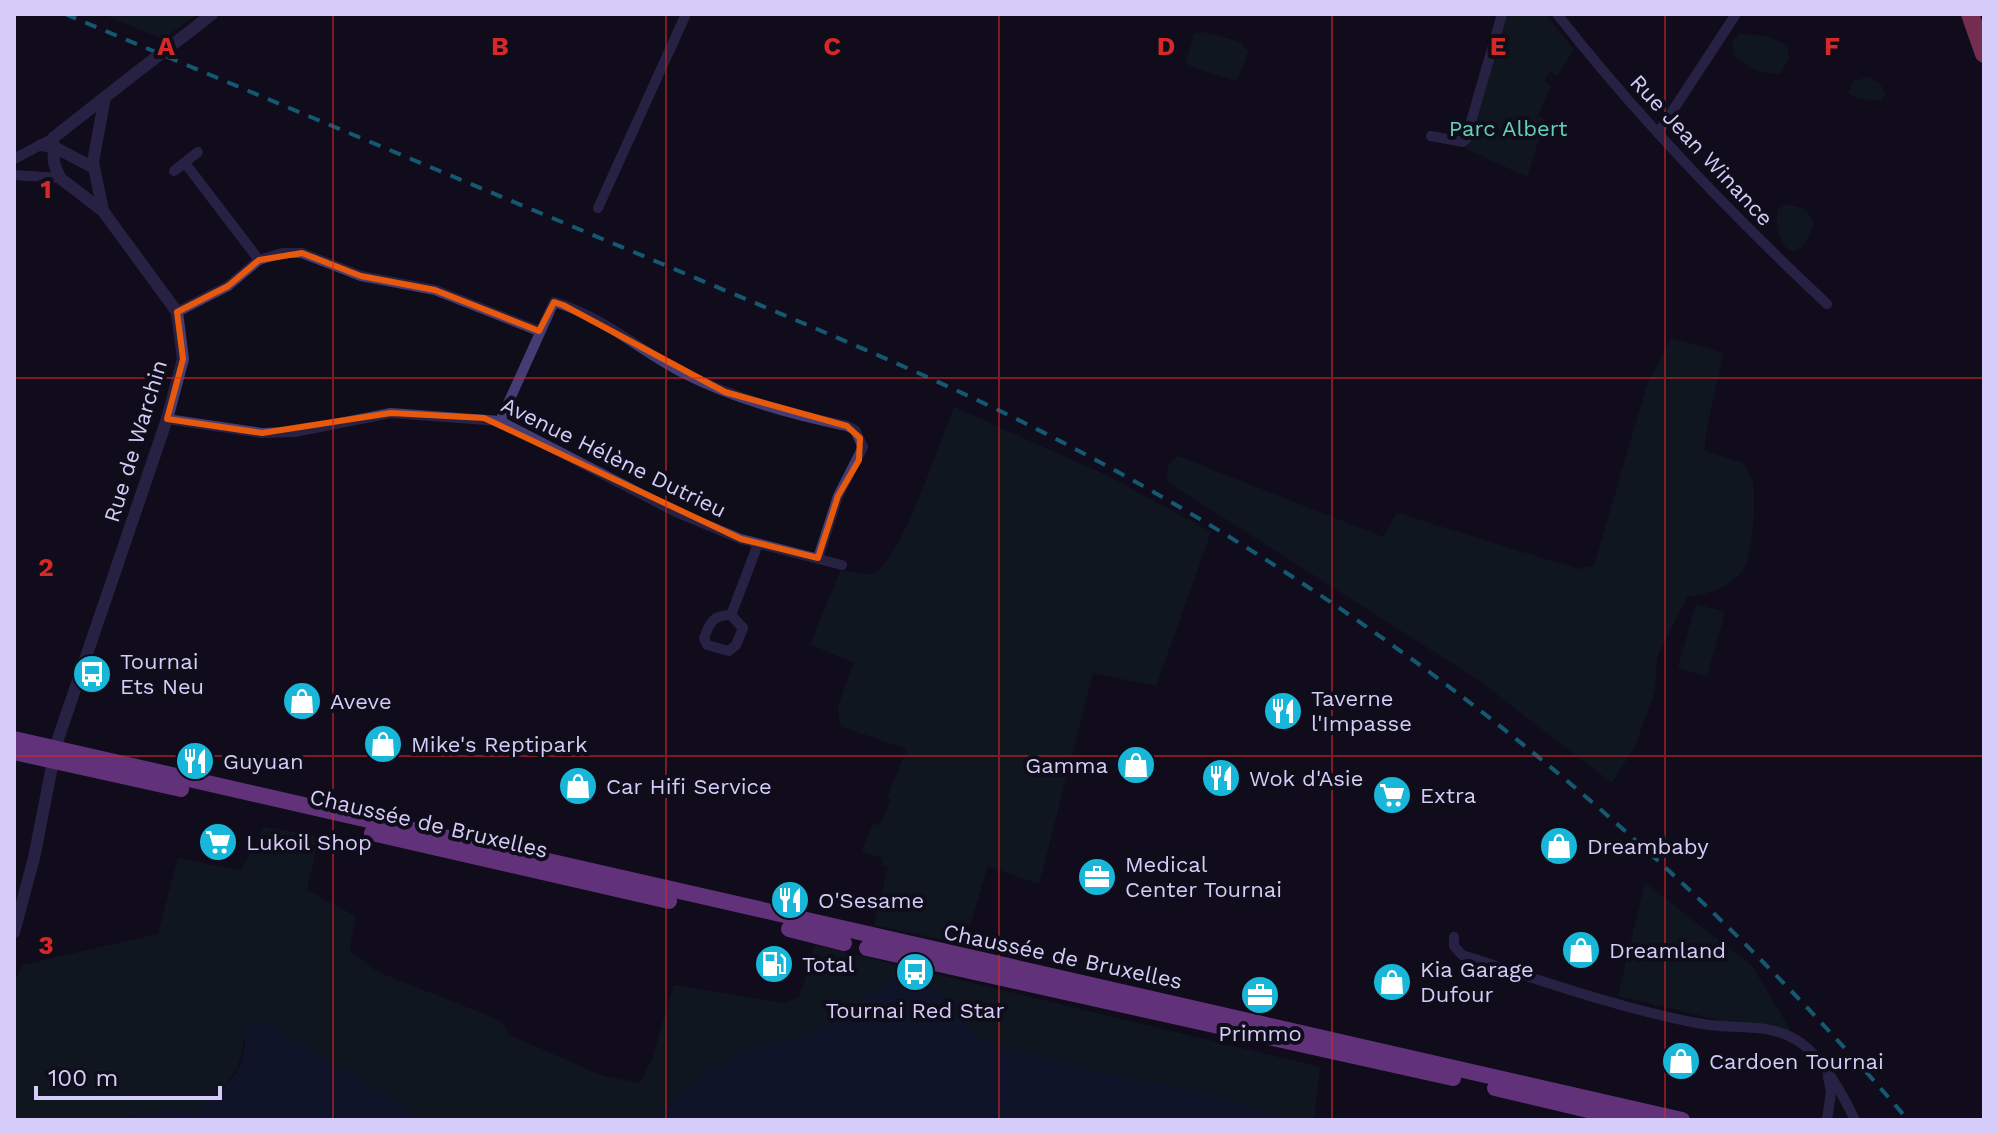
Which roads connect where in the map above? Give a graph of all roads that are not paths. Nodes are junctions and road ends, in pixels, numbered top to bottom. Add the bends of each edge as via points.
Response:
1 (212, 14) edge
2 (686, 14) edge
3 (1502, 14) edge
4 (1557, 14) edge
5 (1736, 14) edge
6 (1970, 14) edge
7 (1984, 54) edge
8 (105, 97) junction
9 (1658, 133) junction
10 (1431, 136) dead end
11 (49, 143) junction
12 (198, 152) dead end
13 (14, 159) edge
14 (185, 163) junction
15 (94, 168) junction
16 (174, 171) dead end
17 (14, 175) edge
18 (60, 178) junction
19 (598, 208) dead end
20 (103, 211) junction
21 (259, 260) junction
22 (1827, 304) dead end
23 (177, 312) junction
24 (539, 331) junction
25 (167, 419) junction
26 (500, 421) junction
27 (758, 544) junction
28 (818, 558) junction
29 (842, 565) dead end
30 (731, 615) dead end
31 (14, 739) edge
32 (14, 752) edge
33 (54, 755) junction
34 (14, 932) edge
35 (1454, 937) dead end
36 (1828, 1075) junction
37 (1630, 1120) edge
38 (1682, 1120) edge
39 (1827, 1120) edge
40 (1855, 1120) edge

1 - 8 street, bridge
2 - 19 street
3 - 10 street via 1466,139
4 - 9 street, Rue Jean Winance
5 - 9 street
6 - 7 highway
8 - 11 street
8 - 15 street
9 - 22 street, Rue Jean Winance via 1732,215
11 - 13 street
11 - 15 street
11 - 18 street
12 - 14 street
14 - 16 street
14 - 21 street
15 - 20 street
17 - 18 street
18 - 20 street, Rue de Warchin
20 - 23 street, Rue de Warchin
21 - 23 street via 228,286
21 - 24 street via 302,253 361,276 435,290
23 - 25 street, Rue de Warchin via 183,359
24 - 26 street
24 - 28 street via 554,302 604,323 681,372 725,392 855,430 863,447 838,496
25 - 26 street, Avenue Hélène Dutrieu via 262,433 391,413
25 - 33 street, Rue de Warchin
26 - 27 street, Avenue Hélène Dutrieu via 678,513
27 - 28 street, Avenue Hélène Dutrieu
27 - 30 street
28 - 29 street, Avenue Hélène Dutrieu
31 - 33 main road, Chaussée de Bruxelles
32 - 33 main road, Chaussée de Bruxelles
33 - 34 street, Rue de Warchin
33 - 37 main road, Chaussée de Bruxelles
33 - 38 main road, Chaussée de Bruxelles
35 - 36 street via 1462,955 1587,995 1698,1024 1762,1028 1795,1038
36 - 39 street
36 - 40 street

